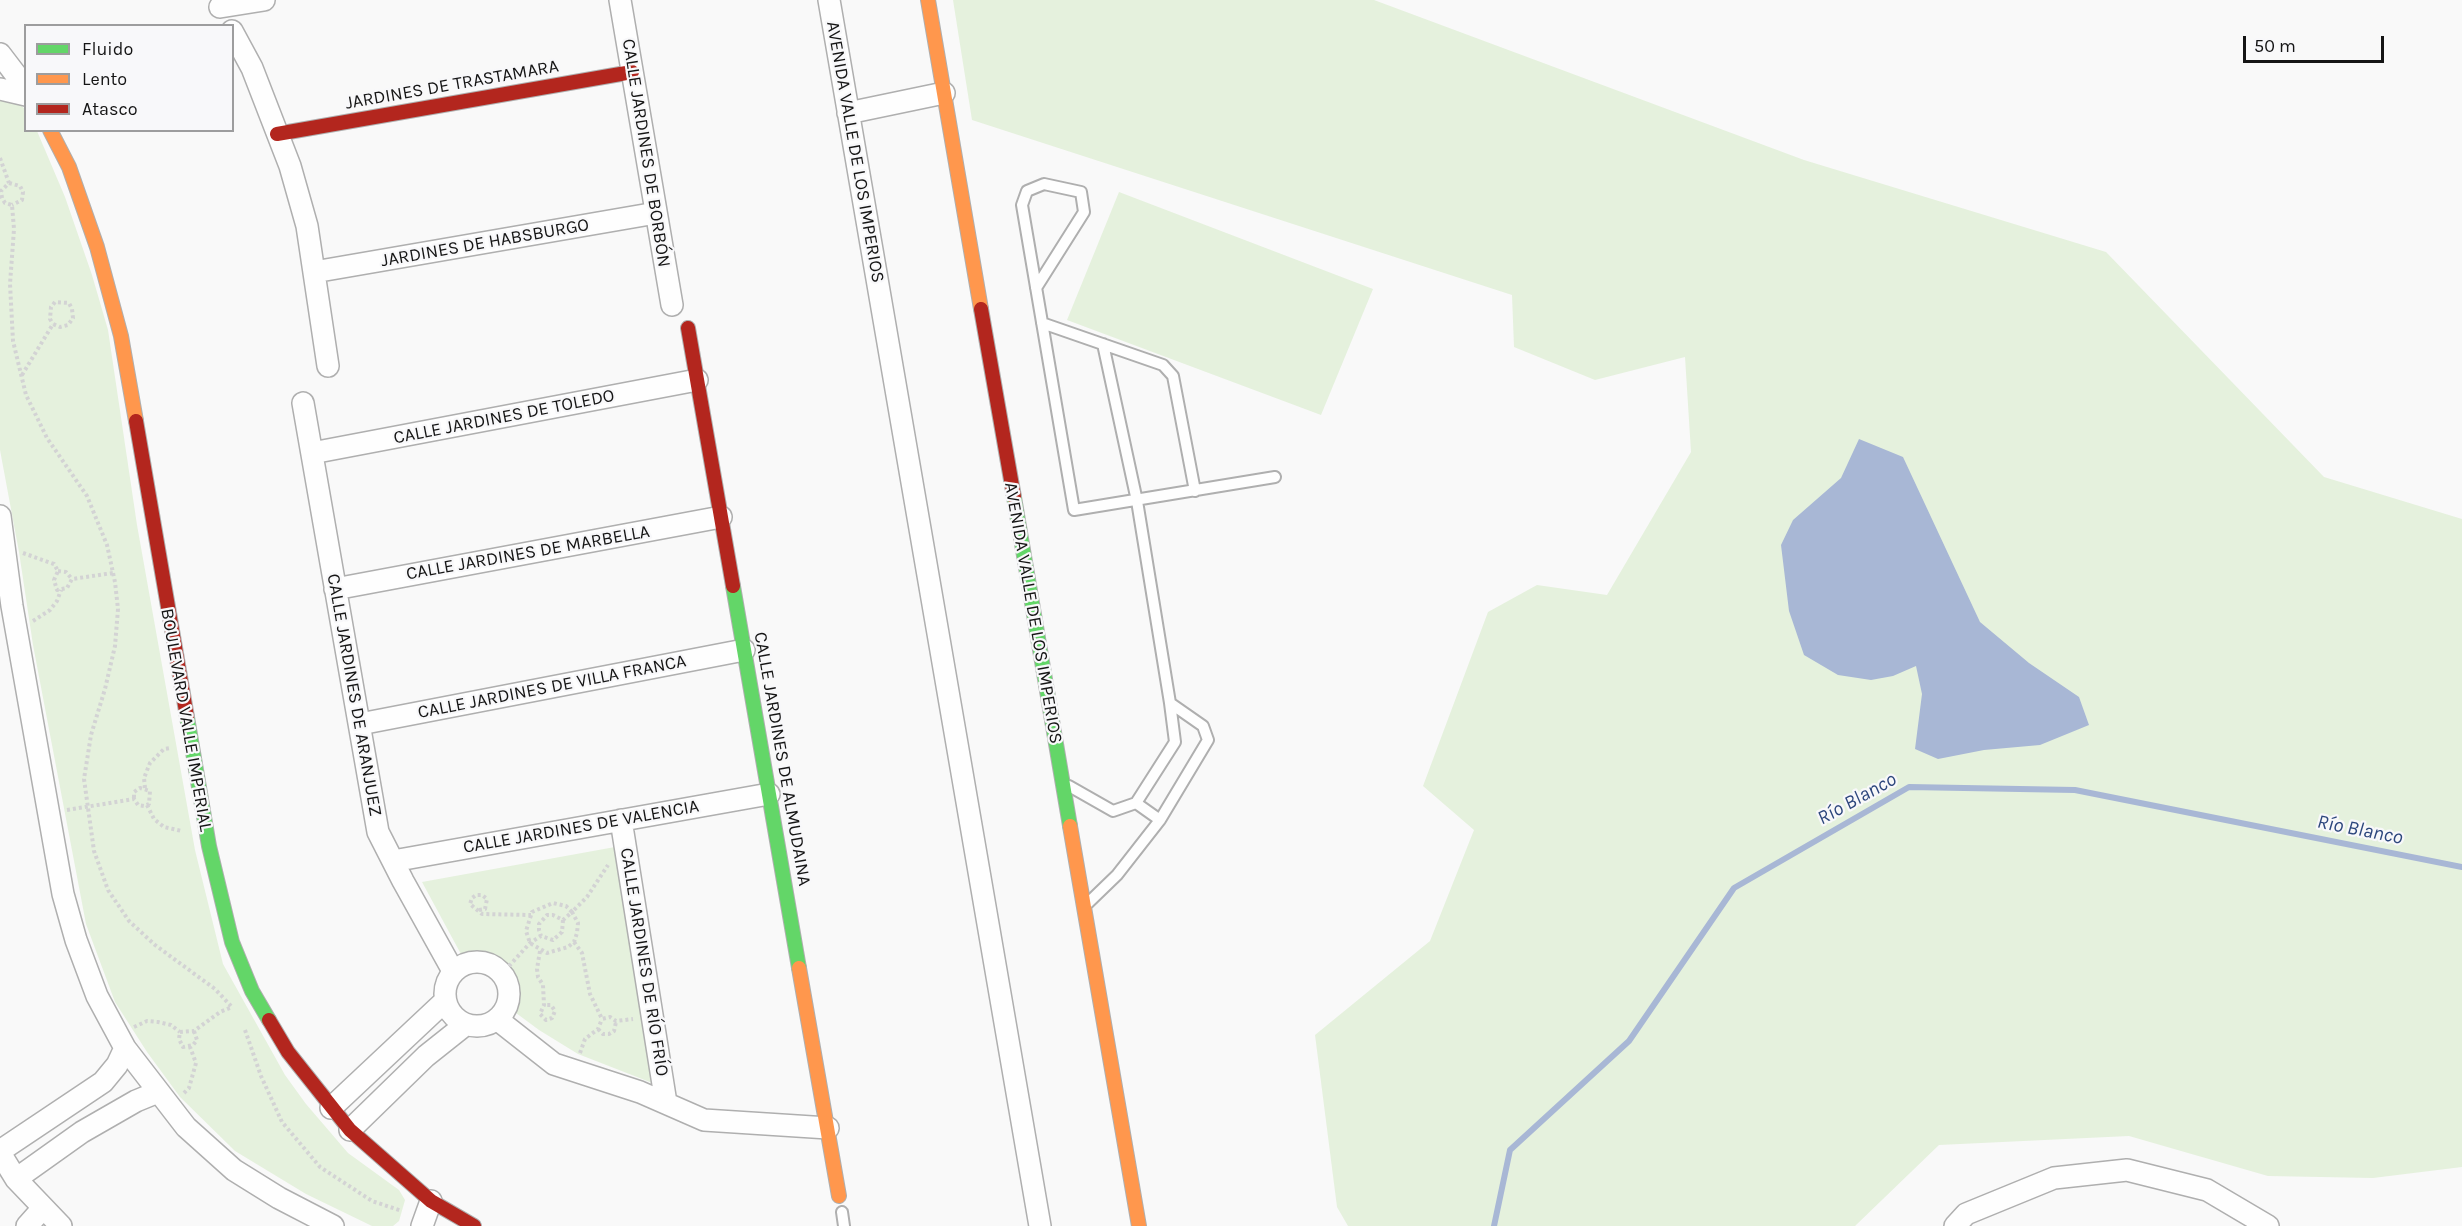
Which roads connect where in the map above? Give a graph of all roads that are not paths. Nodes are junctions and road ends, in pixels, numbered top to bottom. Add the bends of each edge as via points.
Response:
1 (264, 0) edge
2 (620, 0) edge
3 (829, 0) edge
4 (928, 0) edge
5 (222, 11) edge
6 (234, 35) edge
7 (0, 54) edge
8 (632, 72) junction
9 (24, 85) edge
10 (0, 89) edge
11 (944, 93) junction
12 (24, 95) edge
13 (848, 113) junction
14 (51, 132) edge
15 (277, 134) junction
16 (656, 213) junction
17 (314, 272) junction
18 (1036, 288) junction
19 (672, 305) dead end
20 (1042, 323) junction
21 (688, 328) dead end
22 (1103, 344) junction
23 (328, 366) dead end
24 (697, 380) junction
25 (303, 403) dead end
26 (312, 453) junction
27 (1275, 477) dead end
28 (1195, 491) junction
29 (1137, 501) junction
30 (0, 516) edge
31 (721, 518) junction
32 (4, 573) edge
33 (335, 589) junction
34 (6, 607) edge
35 (744, 650) junction
36 (1170, 703) junction
37 (360, 724) junction
38 (1062, 782) junction
39 (769, 794) junction
40 (1136, 803) junction
41 (621, 820) junction
42 (1160, 820) junction
43 (393, 861) junction
44 (1084, 908) junction
45 (453, 971) junction
46 (445, 1001) junction
47 (498, 1020) junction
48 (465, 1025) junction
49 (125, 1048) junction
50 (375, 1067) junction
51 (393, 1088) junction
52 (158, 1092) junction
53 (666, 1103) junction
54 (331, 1108) junction
55 (828, 1128) junction
56 (350, 1130) junction
57 (0, 1152) edge
58 (16, 1179) junction
59 (839, 1196) dead end
60 (431, 1201) junction
61 (43, 1208) junction
62 (842, 1212) dead end
63 (466, 1224) edge
64 (27, 1226) edge
65 (61, 1226) edge
66 (333, 1226) edge
67 (422, 1226) edge
68 (844, 1226) edge
69 (1040, 1226) edge
70 (1139, 1226) edge
71 (1955, 1226) edge
72 (2268, 1226) edge

1 - 5 street
2 - 8 street, CALLE JARDINES DE BORBÓN
3 - 13 street, AVENIDA VALLE DE LOS IMPERIOS
4 - 11 street, AVENIDA VALLE DE LOS IMPERIOS
6 - 15 street via 252,68
7 - 9 street
8 - 15 street, JARDINES DE TRASTAMARA
8 - 16 street, CALLE JARDINES DE BORBÓN
10 - 12 street
11 - 13 street
11 - 38 street, AVENIDA VALLE DE LOS IMPERIOS
13 - 69 street, AVENIDA VALLE DE LOS IMPERIOS
14 - 54 street, BOULEVARD VALLE IMPERIAL via 69,167 97,247 121,336 209,846 232,942 252,991 282,1042
15 - 17 street via 307,226
16 - 17 street, JARDINES DE HABSBURGO
16 - 19 street, CALLE JARDINES DE BORBÓN
17 - 23 street
18 - 18 lane via 1022,205 1027,191 1044,184 1081,192 1084,212
18 - 20 lane
20 - 22 lane
20 - 29 lane via 1074,510
21 - 24 street, CALLE JARDINES DE ALMUDAINA
22 - 28 lane via 1163,365 1173,376
22 - 29 lane
24 - 26 street, CALLE JARDINES DE TOLEDO
24 - 31 street, CALLE JARDINES DE ALMUDAINA
25 - 26 street, CALLE JARDINES DE ARANJUEZ
26 - 33 street, CALLE JARDINES DE ARANJUEZ
27 - 28 lane
28 - 29 lane
29 - 36 lane
30 - 32 street
31 - 33 street, CALLE JARDINES DE MARBELLA
31 - 35 street, CALLE JARDINES DE ALMUDAINA
32 - 34 street
33 - 37 street, CALLE JARDINES DE ARANJUEZ
34 - 49 street via 63,894 97,996
35 - 37 street, CALLE JARDINES DE VILLA FRANCA
35 - 39 street, CALLE JARDINES DE ALMUDAINA
36 - 40 lane via 1175,742
36 - 42 lane via 1203,726 1208,740
37 - 43 street, CALLE JARDINES DE ARANJUEZ via 378,832
38 - 40 lane via 1113,811
38 - 44 street, AVENIDA VALLE DE LOS IMPERIOS
39 - 41 street, CALLE JARDINES DE VALENCIA
39 - 55 street, CALLE JARDINES DE ALMUDAINA
40 - 42 lane
41 - 43 street, CALLE JARDINES DE VALENCIA
41 - 53 street, CALLE JARDINES DE RÍO FRÍO
42 - 44 lane via 1117,875
43 - 45 street, CALLE JARDINES DE ARANJUEZ
44 - 70 street, AVENIDA VALLE DE LOS IMPERIOS
45 - 46 street via 446,985
45 - 47 street via 468,962 486,963 501,972 509,987 508,1005
46 - 48 street via 452,1016
46 - 50 street
47 - 48 street via 482,1027
47 - 53 street via 554,1064
48 - 51 street
49 - 52 street
49 - 57 street via 103,1082
50 - 51 street
50 - 54 street
51 - 56 street
52 - 58 street via 82,1132
52 - 66 street via 186,1127 234,1170
53 - 55 street via 704,1120
54 - 56 street, BOULEVARD VALLE IMPERIAL
55 - 59 street, CALLE JARDINES DE ALMUDAINA
56 - 60 street, BOULEVARD VALLE IMPERIAL
57 - 58 street
58 - 61 street
60 - 63 street, BOULEVARD VALLE IMPERIAL
60 - 67 street
61 - 64 street
61 - 65 street
62 - 68 lane
71 - 72 street via 1966,1214 2054,1178 2127,1170 2207,1190

